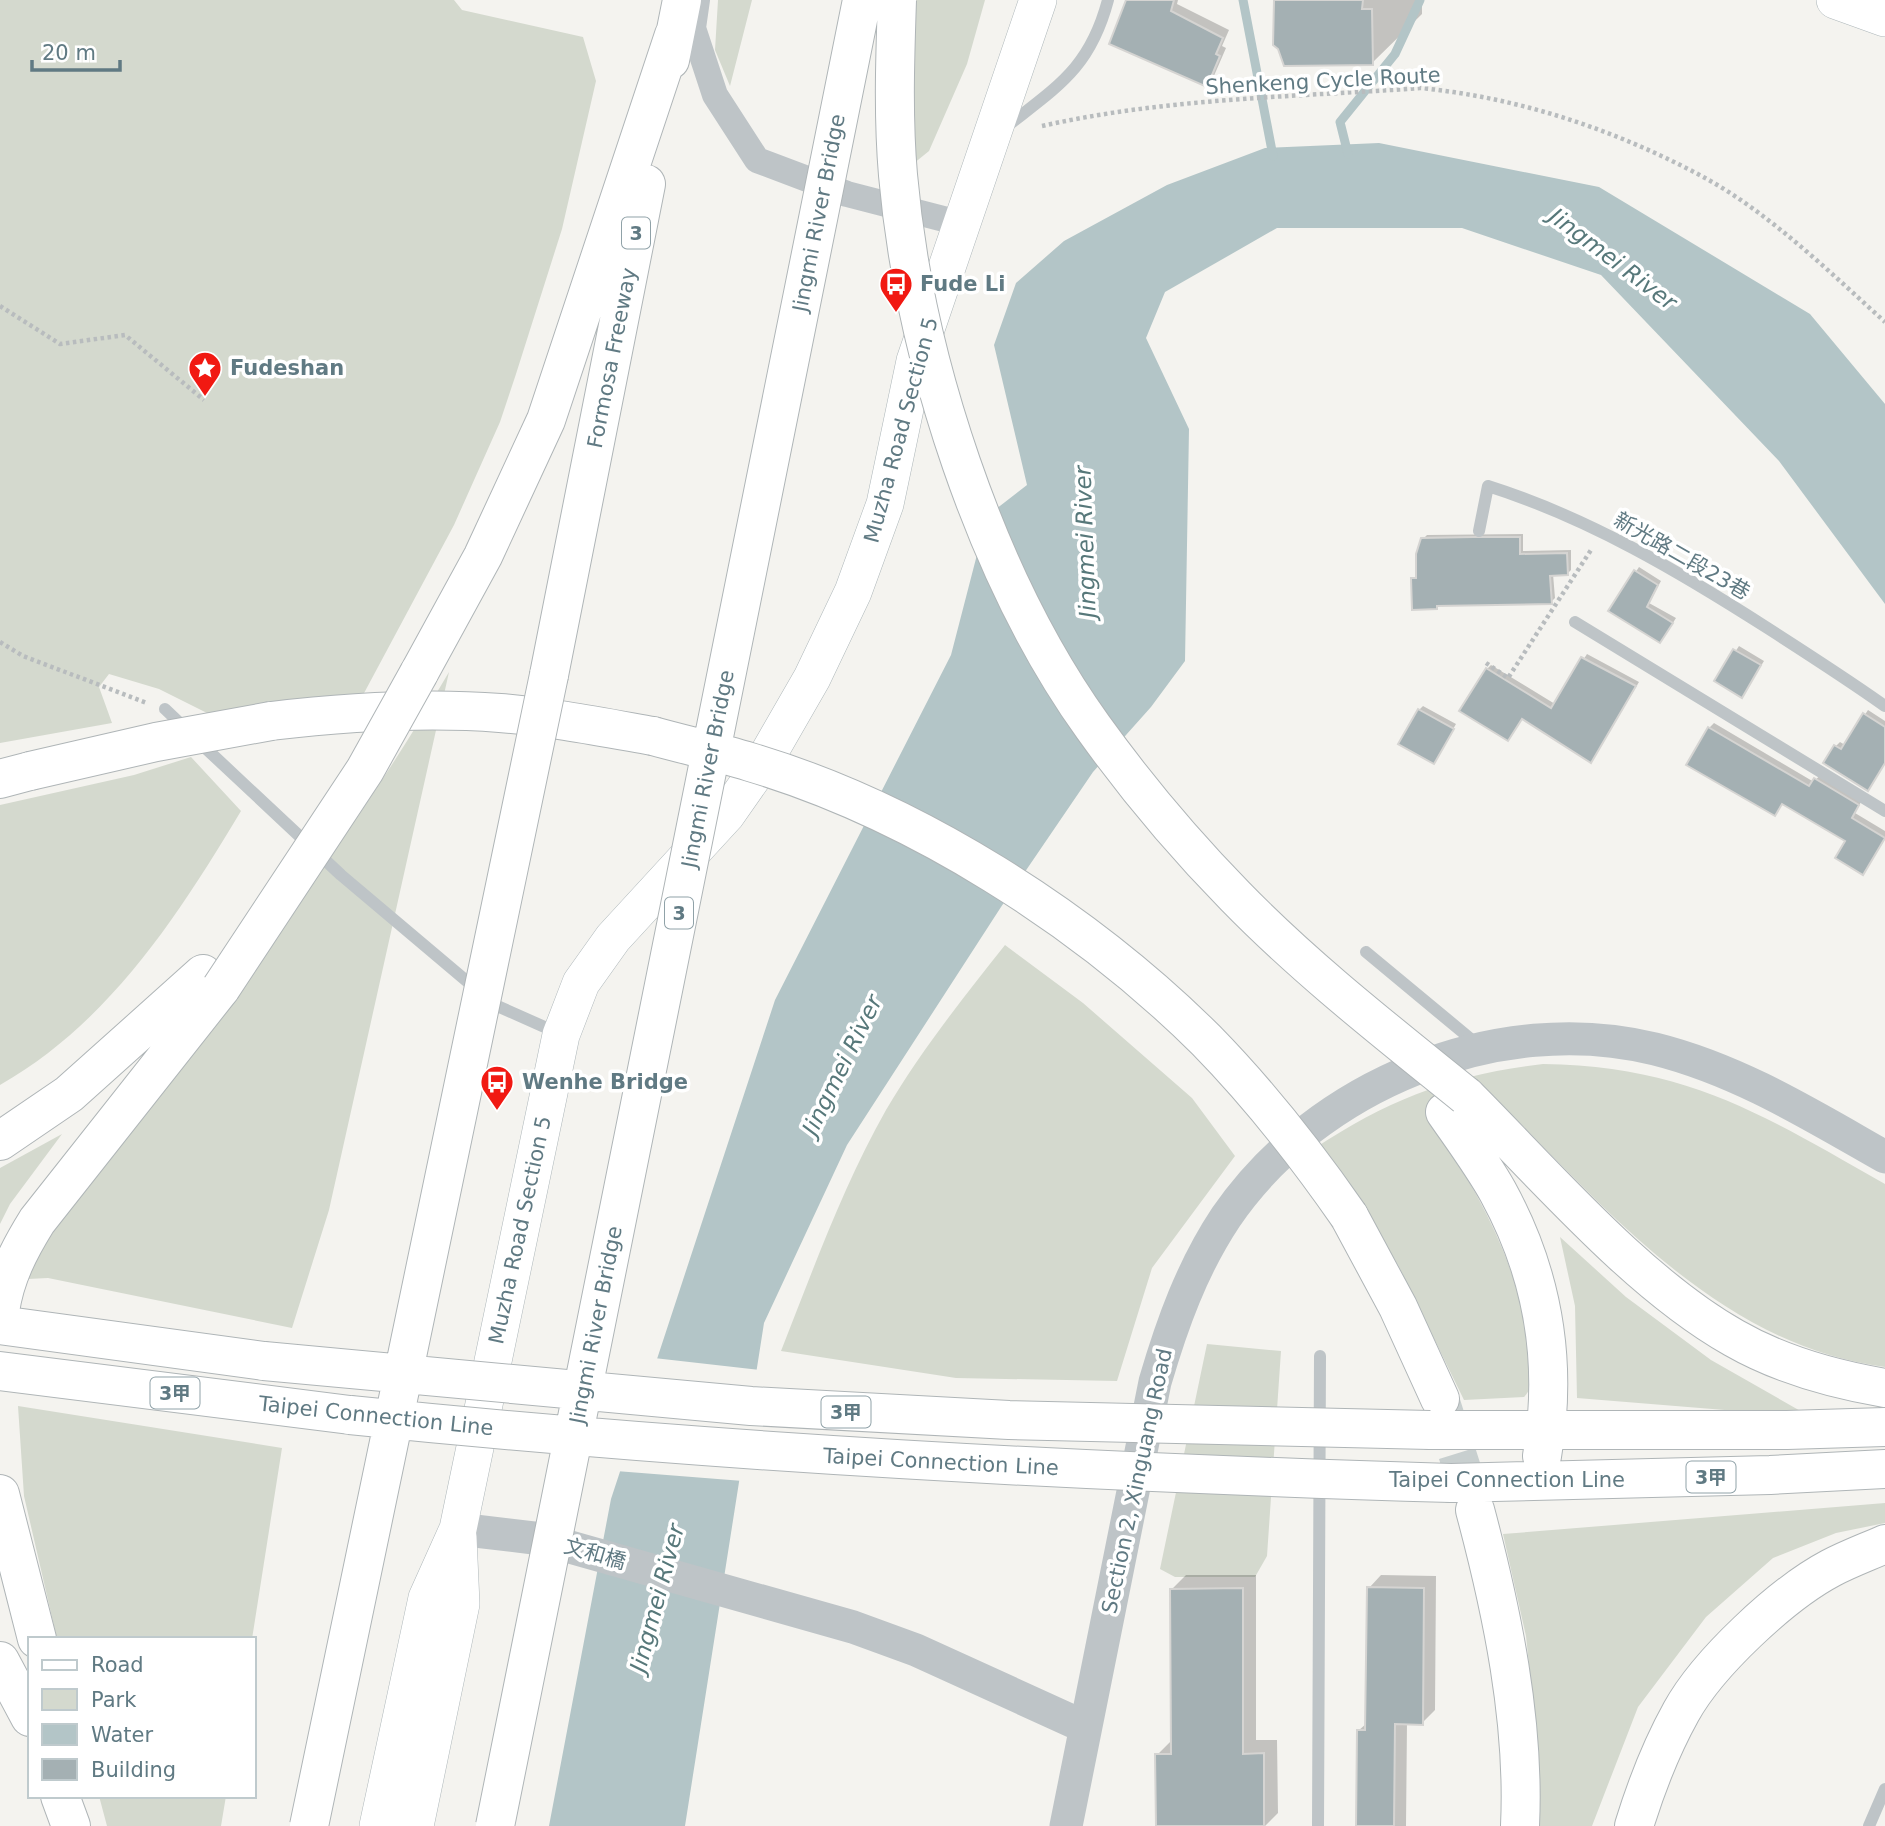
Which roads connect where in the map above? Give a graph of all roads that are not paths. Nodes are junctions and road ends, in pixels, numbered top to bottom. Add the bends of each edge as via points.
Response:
1 (698, 0) edge
2 (862, 0) edge
3 (897, 0) edge
4 (1038, 0) edge
5 (1108, 0) edge
6 (1835, 0) edge
7 (678, 18) edge
8 (1885, 18) edge
9 (992, 138) junction
10 (962, 224) junction
11 (1479, 531) dead end
12 (1575, 622) dead end
13 (1885, 706) edge
14 (165, 709) road end
15 (15, 775) edge
16 (1885, 811) edge
17 (1366, 952) dead end
18 (212, 981) junction
19 (561, 1035) junction
20 (1481, 1048) junction
21 (1455, 1104) junction
22 (0, 1142) edge
23 (1885, 1157) edge
24 (0, 1311) edge
25 (0, 1325) edge
26 (1320, 1356) dead end
27 (0, 1371) edge
28 (1885, 1388) edge
29 (1435, 1415) junction
30 (1885, 1427) edge
31 (1546, 1431) junction
32 (1885, 1469) edge
33 (1537, 1483) junction
34 (0, 1494) edge
35 (1463, 1497) junction
36 (458, 1529) junction
37 (1885, 1544) edge
38 (36, 1637) edge
39 (0, 1661) edge
40 (28, 1713) edge
41 (1085, 1727) junction
42 (1885, 1789) edge
43 (61, 1798) edge
44 (80, 1798) edge
45 (71, 1826) edge
46 (87, 1826) edge
47 (309, 1826) edge
48 (378, 1826) edge
49 (415, 1826) edge
50 (495, 1826) edge
51 (1066, 1826) edge
52 (1318, 1826) edge
53 (1520, 1826) edge
54 (1634, 1826) edge
55 (1869, 1826) edge

1 - 10 street via 693,28 715,95 757,160 847,194
2 - 50 highway, Jingmi River Bridge / 3, bridge
3 - 21 highway, bridge via 894,92 898,174 919,312 938,393 1007,575 1091,725 1145,795 1236,896
4 - 9 main road, Muzha Road Section 5
5 - 9 lane via 1088,53 1068,79
6 - 8 main road
7 - 18 highway, bridge via 546,420 483,556 365,770 318,843
7 - 47 highway, Formosa Freeway / 3, bridge via 549,675
9 - 10 main road, Muzha Road Section 5
10 - 19 main road, Muzha Road Section 5, bridge via 915,361 876,536 812,678 766,758 726,815 614,938 581,983
11 - 13 lane, 新光路二段23巷 via 1488,485 1540,502 1700,585
12 - 16 lane
14 - 19 lane via 341,875 495,1005
15 - 29 highway, bridge via 156,741 271,720 398,711 500,713 653,736 751,762 903,824 1054,915 1132,973 1206,1040 1258,1097 1349,1216 1398,1307
17 - 20 lane
18 - 22 highway via 69,1094
18 - 24 highway via 37,1221 4,1286
19 - 36 main road, Muzha Road Section 5
20 - 23 street, Section 2, Xinguang Road via 1544,1041 1654,1049 1764,1089
20 - 41 street, Section 2, Xinguang Road via 1416,1068 1309,1128 1264,1168 1226,1217 1191,1278 1155,1382
21 - 28 highway via 1695,1314 1780,1361 1838,1380
21 - 31 highway via 1528,1256 1549,1362
25 - 29 highway, Taipei Connection Line / 3甲, bridge via 264,1361 751,1406 1009,1420
26 - 52 lane
27 - 35 highway, Taipei Connection Line / 3甲, bridge via 531,1433 833,1457 1198,1475
29 - 31 highway, Taipei Connection Line / 3甲
30 - 31 highway, Taipei Connection Line / 3甲
31 - 33 highway
32 - 33 highway, Taipei Connection Line / 3甲
33 - 35 highway, Taipei Connection Line / 3甲
34 - 38 highway
35 - 53 highway via 1492,1572 1505,1645 1516,1722
36 - 41 street, 文和橋 via 542,1539 811,1615 916,1650
36 - 48 main road, Muzha Road Section 5 via 427,1598
36 - 49 main road, Muzha Road Section 5 via 461,1604
37 - 54 highway via 1829,1568 1770,1611 1722,1658 1682,1710 1647,1785
39 - 40 highway
41 - 51 street, Section 2, Xinguang Road
42 - 55 lane
43 - 45 highway
44 - 46 highway

